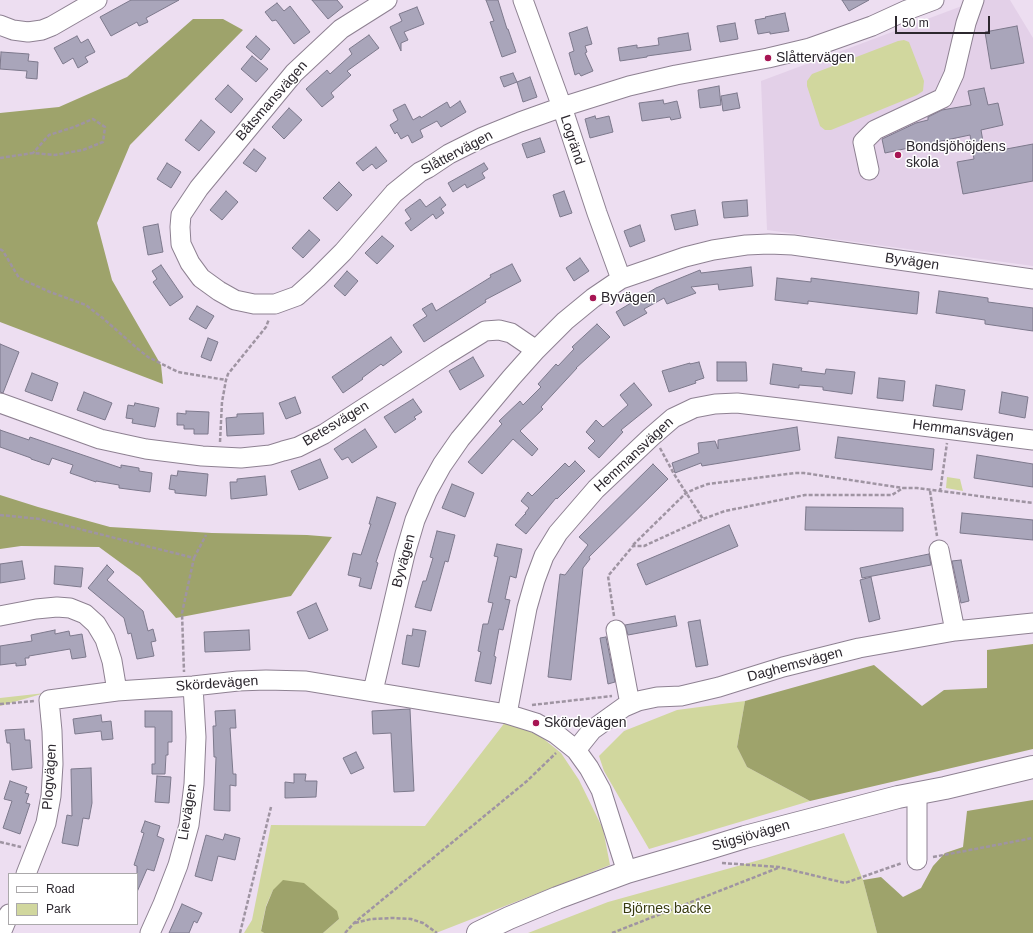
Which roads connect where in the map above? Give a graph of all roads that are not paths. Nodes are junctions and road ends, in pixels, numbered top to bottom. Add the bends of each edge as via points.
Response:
1 (97, 0) edge
2 (386, 0) edge
3 (523, 0) edge
4 (934, 0) edge
5 (974, 0) edge
6 (904, 5) edge
7 (0, 25) edge
8 (562, 107) junction
9 (220, 162) joint
10 (869, 170) dead end
11 (621, 279) junction
12 (1033, 279) edge
13 (536, 350) junction
14 (0, 403) edge
15 (1033, 440) edge
16 (939, 550) road end
17 (0, 616) edge
18 (1033, 623) edge
19 (616, 630) road end
20 (955, 631) junction
21 (189, 686) junction
22 (117, 691) junction
23 (373, 691) junction
24 (49, 700) joint
25 (630, 704) junction
26 (506, 714) junction
27 (571, 747) junction
28 (1033, 767) edge
29 (918, 793) junction
30 (917, 860) dead end
31 (627, 872) junction
32 (26, 873) edge
33 (8, 916) edge
34 (1, 933) edge
35 (150, 933) edge
36 (478, 933) edge

1 - 7 street via 42,30 28,32
2 - 9 street, Båtsmansvägen via 341,29 294,73
3 - 8 street, Logränd
4 - 6 street, Slåttervägen
5 - 10 street via 954,74 943,98 875,130 863,142
6 - 8 street, Slåttervägen via 872,26 810,48 629,86
8 - 9 street, Slåttervägen via 483,137 420,172 394,193 317,278 297,296 275,304 254,304 235,300 219,291 201,278 181,244 181,214
8 - 11 street, Logränd
11 - 12 street, Byvägen via 713,250 770,244
11 - 13 street, Byvägen via 565,321
13 - 14 street, Betesvägen via 511,333 485,331 324,434 298,447 270,455 241,458 146,449 100,439
13 - 23 street, Byvägen via 460,439 427,492 405,554
15 - 26 street, Hemmansvägen via 737,404 715,404 694,408 673,418 596,489 558,533 544,556 527,608
16 - 20 street
17 - 22 street via 57,607 70,608 85,614 96,624 105,639
18 - 20 street, Daghemsvägen
19 - 25 street
20 - 25 street, Daghemsvägen via 859,648 681,696 658,697
21 - 22 street, Skördevägen
21 - 23 street, Skördevägen via 238,681 306,681
21 - 35 street, Lievägen via 196,737 189,825 164,904
22 - 24 street, Skördevägen
23 - 26 street, Skördevägen
24 - 32 street, Plogvägen via 52,731 52,796 46,823
25 - 27 street, Daghemsvägen
26 - 27 street, Skördevägen via 536,723 556,734
27 - 31 street, Skördevägen via 589,768 601,790
28 - 29 main road, Stigsjövägen
29 - 30 street
29 - 31 main road, Stigsjövägen via 745,837
31 - 36 main road, Stigsjövägen via 557,898
33 - 34 street

